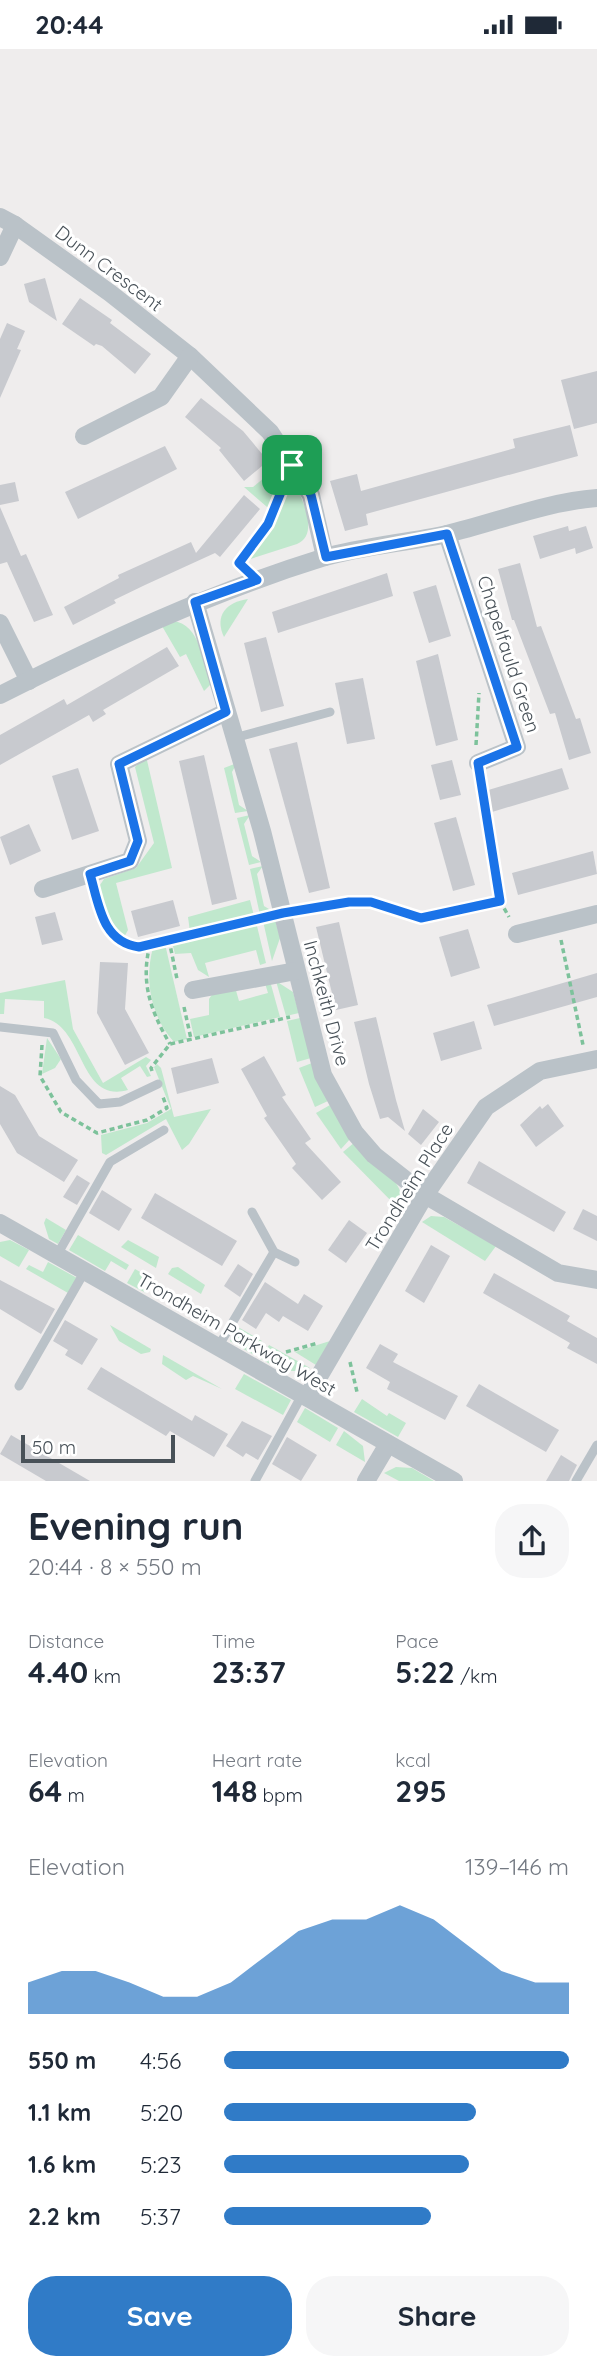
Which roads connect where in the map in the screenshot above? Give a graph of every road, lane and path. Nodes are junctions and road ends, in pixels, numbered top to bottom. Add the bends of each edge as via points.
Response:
1 (8, 221) edge
2 (0, 257) edge
3 (190, 356) junction
4 (84, 436) dead end
5 (292, 465) junction
6 (597, 498) edge
7 (447, 534) junction
8 (326, 557) junction
9 (257, 580) junction
10 (195, 602) junction
11 (0, 623) edge
12 (29, 681) junction
13 (479, 686) dead end
14 (0, 695) edge
15 (226, 712) junction
16 (330, 712) dead end
17 (234, 738) junction
18 (478, 763) junction
19 (90, 874) junction
20 (43, 889) dead end
21 (283, 913) junction
22 (597, 914) edge
23 (557, 924) junction
24 (517, 934) dead end
25 (150, 944) junction
26 (296, 971) junction
27 (192, 988) dead end
28 (306, 1014) junction
29 (0, 1027) edge
30 (43, 1038) dead end
31 (170, 1044) junction
32 (592, 1060) edge
33 (158, 1084) junction
34 (164, 1130) dead end
35 (425, 1195) junction
36 (252, 1212) dead end
37 (0, 1223) edge
38 (274, 1252) junction
39 (57, 1255) junction
40 (295, 1262) dead end
41 (85, 1271) junction
42 (597, 1280) edge
43 (218, 1346) junction
44 (19, 1386) dead end
45 (305, 1396) junction
46 (388, 1444) junction
47 (597, 1445) edge
48 (255, 1481) edge
49 (366, 1481) edge
50 (454, 1481) edge
51 (576, 1481) edge

1 - 2 street
1 - 3 street, Dunn Crescent
3 - 4 street via 161,397
3 - 5 street, Dunn Crescent via 270,432
5 - 8 street, Dunn Crescent via 311,495
5 - 9 path via 268,524 239,563
6 - 7 street via 558,503
7 - 8 street
7 - 18 street, Chapelfauld Green via 517,747
8 - 9 street
9 - 10 street
10 - 12 street
10 - 15 street, Inchkeith Drive
11 - 12 street
12 - 14 street
13 - 18 path
15 - 17 street, Inchkeith Drive
15 - 19 street via 119,764 138,841 130,861
16 - 17 lane
17 - 21 street, Inchkeith Drive
18 - 21 path via 500,901 421,918 371,902
19 - 20 street
19 - 25 path via 107,930 125,945
21 - 25 path
21 - 26 street, Inchkeith Drive
22 - 23 street
23 - 24 street
23 - 32 path
25 - 31 path via 145,970 148,999
26 - 27 street
26 - 28 street, Inchkeith Drive
28 - 31 path
28 - 35 street, Inchkeith Drive via 323,1075 355,1133
29 - 33 lane via 53,1033 76,1080 99,1104 120,1102
30 - 33 path via 40,1076 61,1111 97,1133 147,1120 167,1108
31 - 33 path via 151,1068
32 - 35 street, Trondheim Place via 540,1071 486,1107
34 - 39 lane via 110,1162
35 - 42 street, Inchkeith Drive via 558,1273
35 - 45 street, Trondheim Place
36 - 38 lane
37 - 39 street, Trondheim Parkway West
38 - 40 lane
38 - 43 lane
39 - 41 street, Trondheim Parkway West
41 - 43 street, Trondheim Parkway West
41 - 44 lane
43 - 45 street, Trondheim Parkway West
45 - 46 street, Trondheim Parkway West
45 - 48 lane
46 - 49 street
46 - 50 street, Trondheim Parkway West
47 - 51 lane

